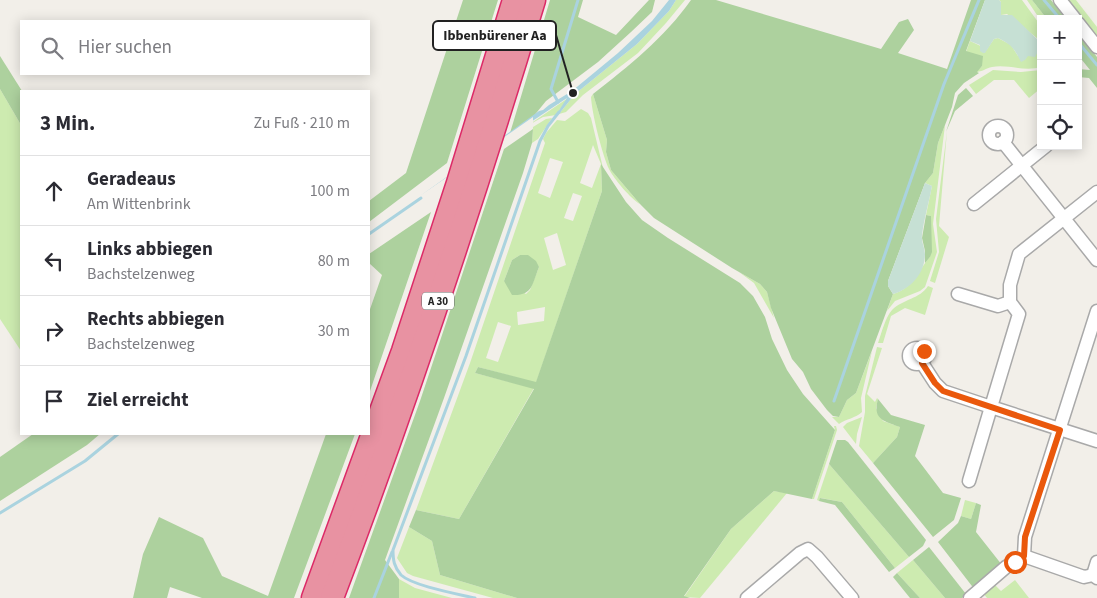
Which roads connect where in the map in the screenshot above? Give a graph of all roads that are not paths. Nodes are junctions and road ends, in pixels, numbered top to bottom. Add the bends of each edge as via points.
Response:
1 (514, 0) edge
2 (534, 0) edge
3 (1060, 0) edge
4 (1072, 15) edge
5 (1082, 28) edge
6 (1097, 47) edge
7 (1003, 142) dead end
8 (1041, 150) edge
9 (1021, 166) junction
10 (1097, 192) edge
11 (974, 204) dead end
12 (1064, 218) junction
13 (1097, 260) edge
14 (958, 294) dead end
15 (1010, 302) junction
16 (1097, 311) edge
17 (1094, 335) edge
18 (922, 363) dead end
19 (991, 407) junction
20 (1060, 430) junction
21 (1097, 442) edge
22 (969, 481) dead end
23 (1024, 556) junction
24 (1097, 562) edge
25 (1095, 577) edge
26 (313, 598) edge
27 (332, 598) edge
28 (747, 598) edge
29 (852, 598) edge
30 (970, 598) edge

1 - 26 highway, A 30 via 406,342
2 - 27 highway, A 30 via 433,317
3 - 4 street
5 - 6 street
7 - 9 street
8 - 9 street
9 - 11 street
9 - 12 street
10 - 12 street
12 - 13 street
12 - 15 street via 1019,254 1010,285
14 - 15 street via 998,306
15 - 19 street via 1019,314
16 - 17 street
17 - 20 street
18 - 19 street via 943,391
19 - 20 street
19 - 22 street
20 - 21 street
20 - 23 street via 1025,537
23 - 25 street via 1084,577
23 - 30 street
24 - 25 street
28 - 29 street via 808,549

